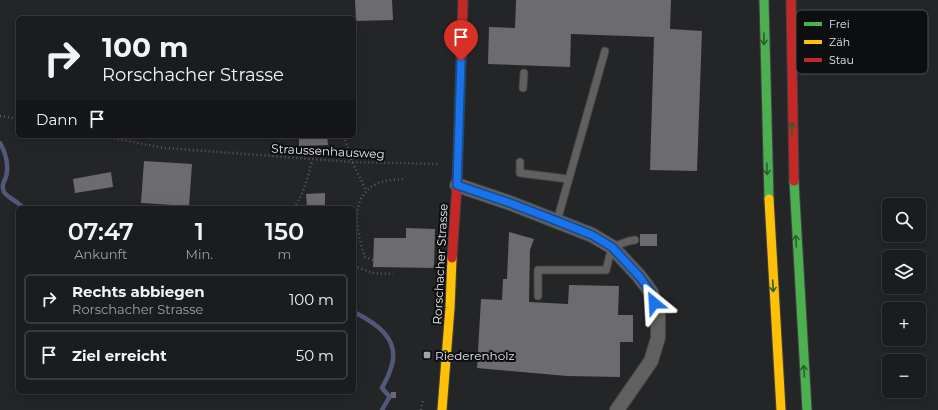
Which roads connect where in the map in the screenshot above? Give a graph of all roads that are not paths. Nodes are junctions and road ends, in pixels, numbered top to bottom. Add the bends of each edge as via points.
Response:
1 (463, 0) edge
2 (764, 0) edge
3 (791, 0) edge
4 (605, 51) dead end
5 (524, 73) dead end
6 (523, 88) dead end
7 (520, 162) dead end
8 (568, 179) junction
9 (457, 185) junction
10 (557, 221) junction
11 (635, 240) dead end
12 (612, 247) junction
13 (538, 296) dead end
14 (442, 410) edge
15 (617, 410) edge
16 (781, 410) edge
17 (807, 410) edge

1 - 9 main road, Rorschacher Strasse
2 -> 16 main road via 769,220
17 -> 3 main road via 794,195
4 - 8 lane
5 - 6 lane
7 - 8 lane via 520,173
8 - 10 lane
9 - 10 street
9 - 14 main road, Rorschacher Strasse
10 - 12 street via 592,235
11 - 12 lane
12 - 13 lane via 606,270 538,270
12 - 15 street via 651,292 658,313 658,338 651,361

